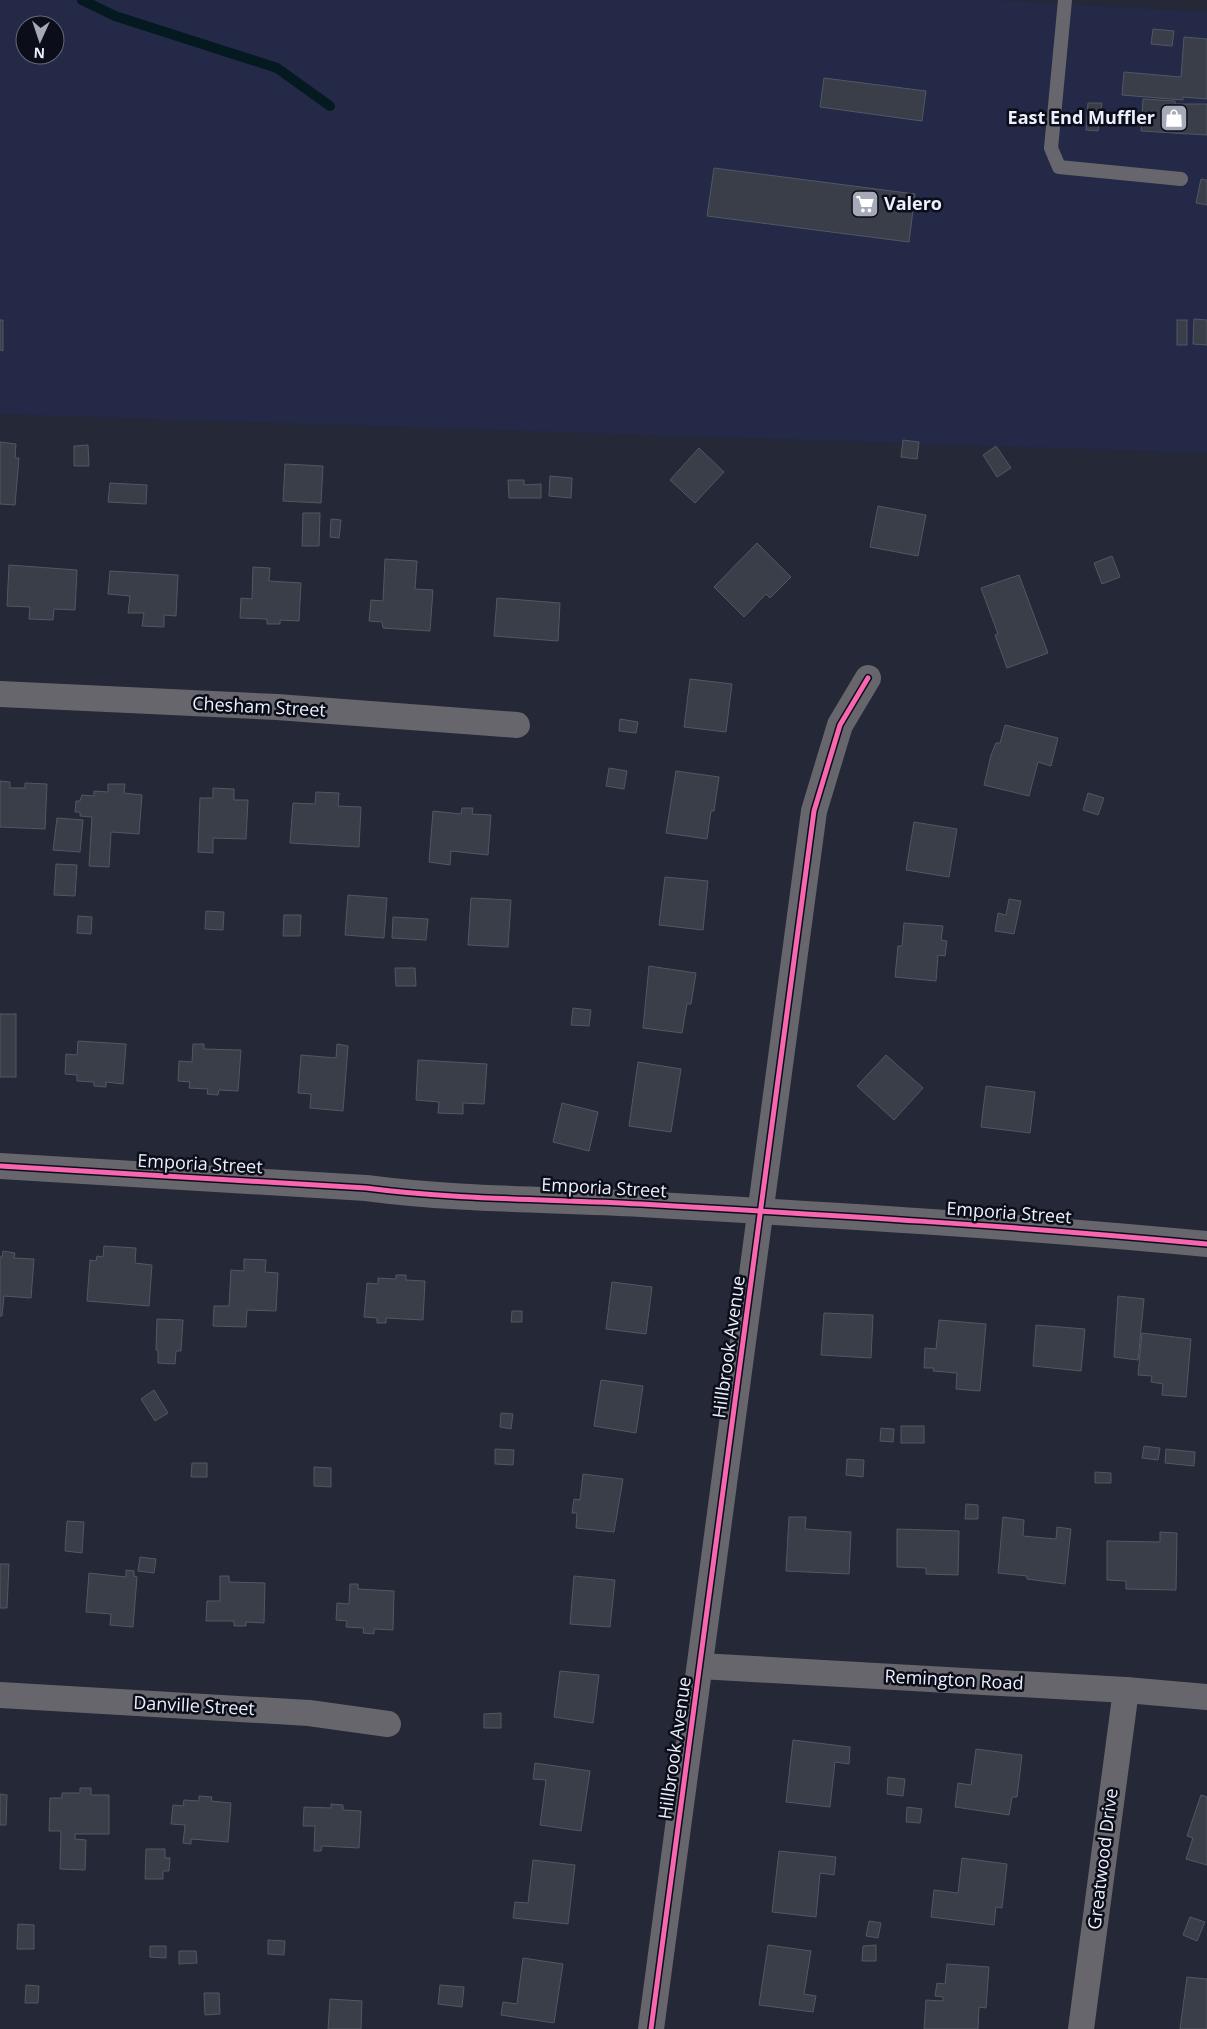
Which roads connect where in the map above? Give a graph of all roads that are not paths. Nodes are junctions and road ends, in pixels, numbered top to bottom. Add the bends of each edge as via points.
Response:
1 (1065, 0) edge
2 (1181, 179) dead end
3 (868, 678) dead end
4 (0, 694) edge
5 (518, 725) dead end
6 (0, 1166) edge
7 (761, 1211) junction
8 (1207, 1244) edge
9 (700, 1666) junction
10 (1126, 1690) junction
11 (0, 1695) edge
12 (1207, 1697) edge
13 (388, 1724) dead end
14 (650, 2029) edge
15 (1082, 2029) edge

1 - 2 lane via 1051,148 1059,167
3 - 7 street, Hillbrook Avenue via 840,725 814,811
4 - 5 street, Chesham Street via 277,707
6 - 7 street, Emporia Street via 366,1188 413,1194
7 - 8 street, Emporia Street via 1046,1228
7 - 9 street, Hillbrook Avenue
9 - 10 street, Remington Road
9 - 14 street, Hillbrook Avenue
10 - 12 street, Remington Road
10 - 15 street, Greatwood Drive
11 - 13 street, Danville Street via 309,1713

